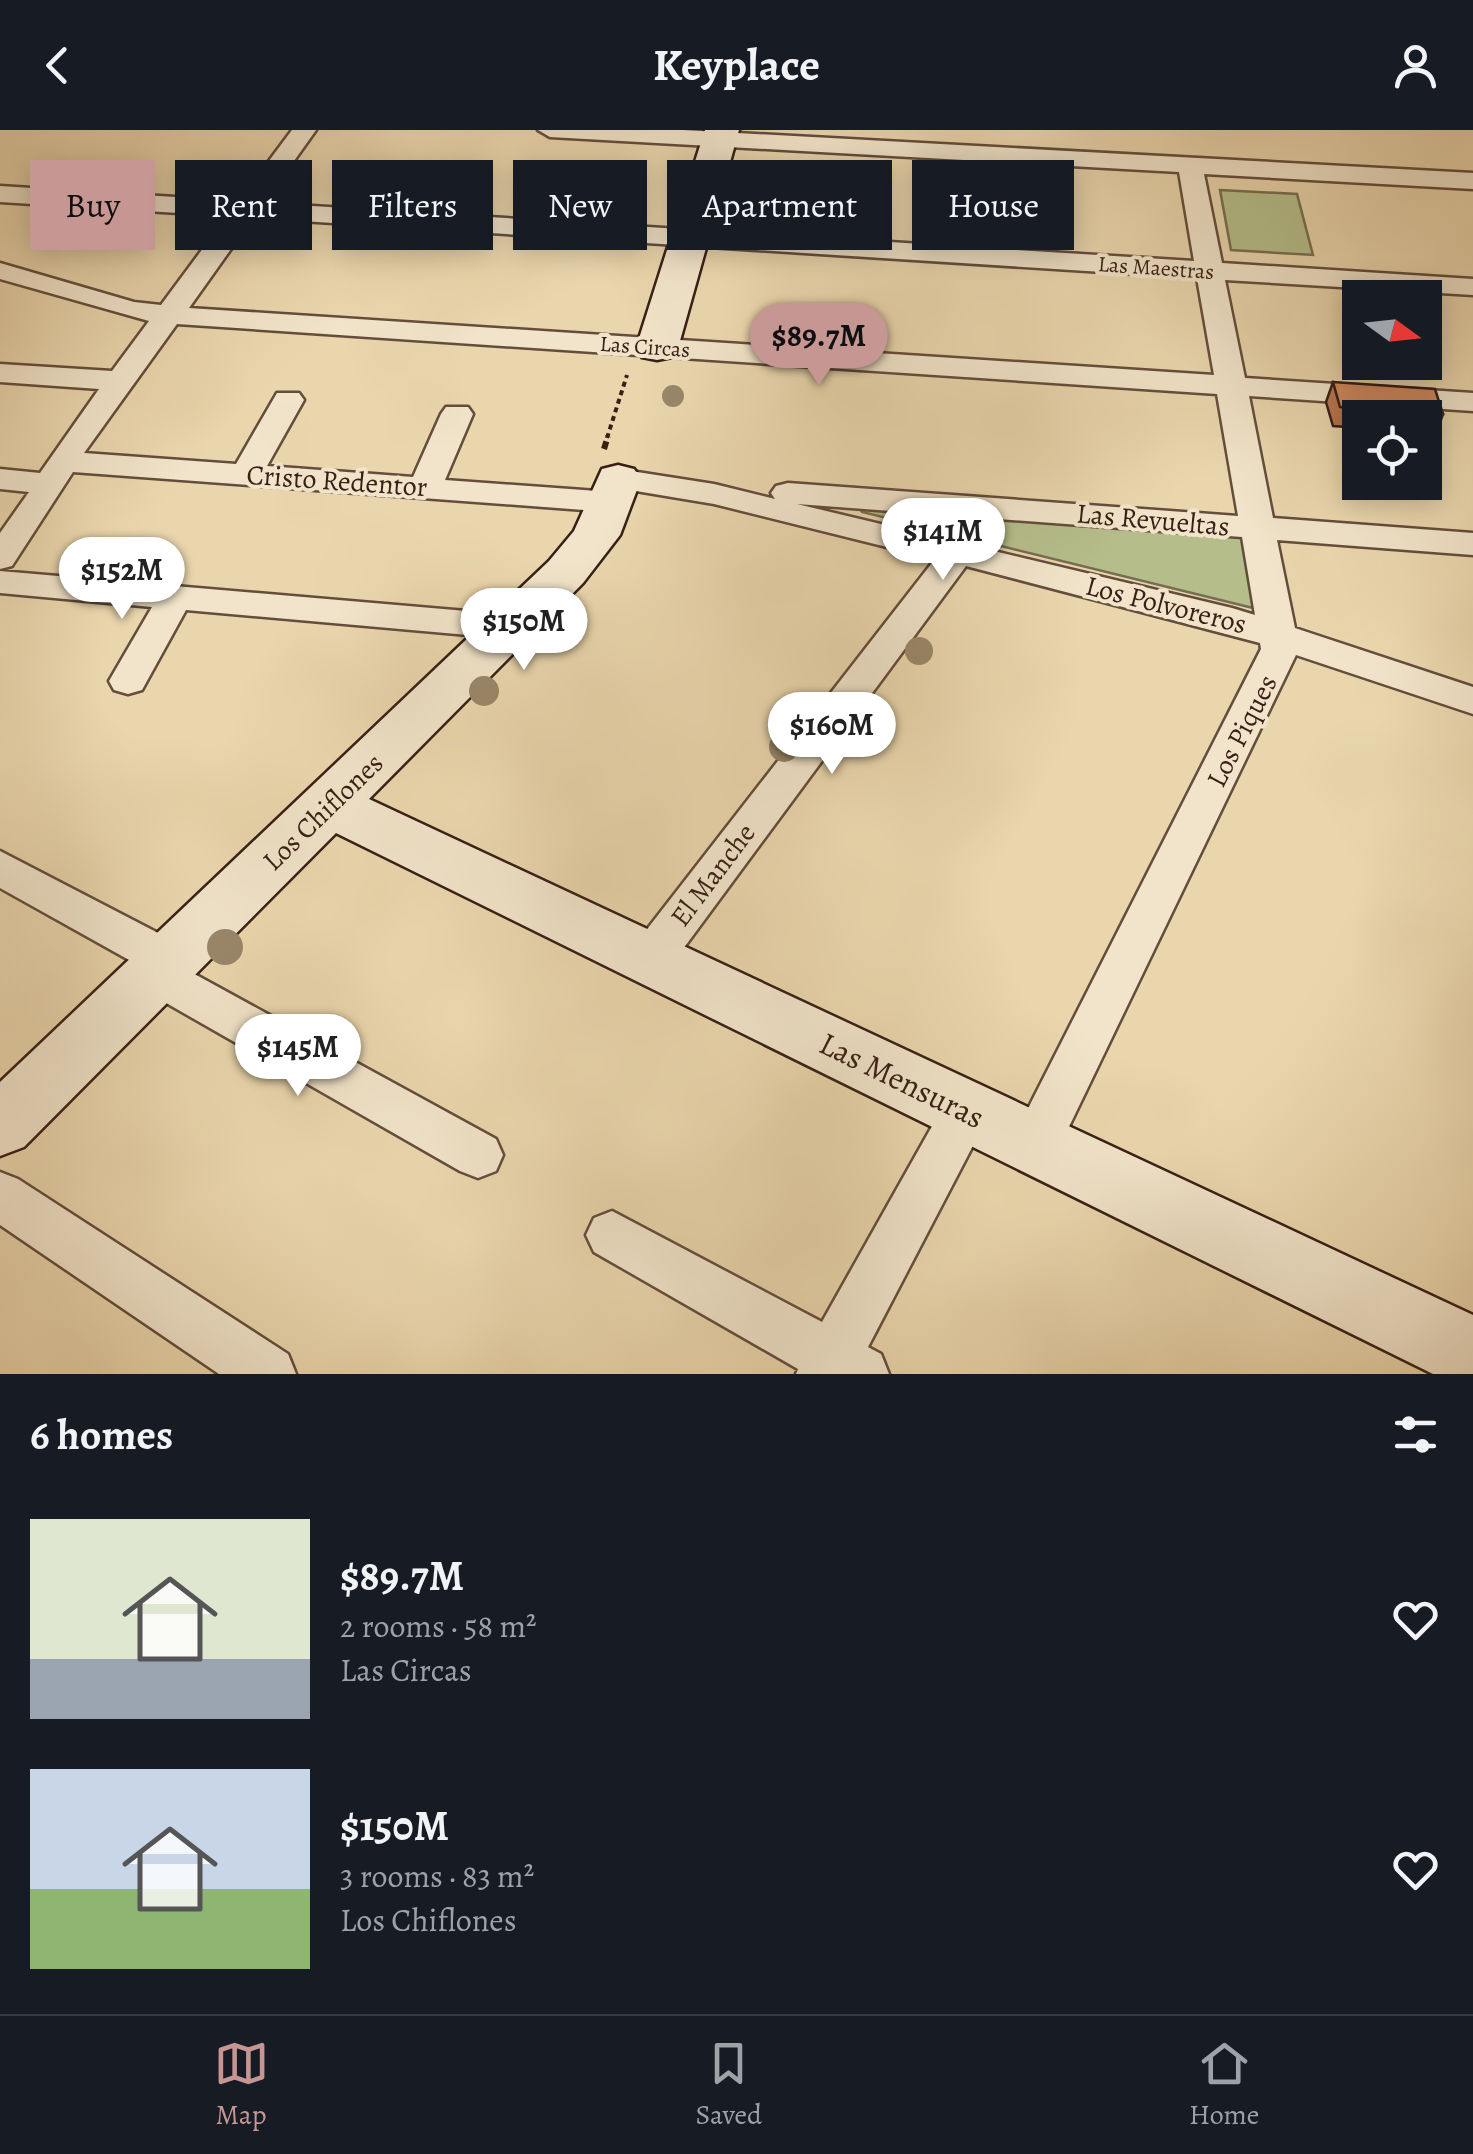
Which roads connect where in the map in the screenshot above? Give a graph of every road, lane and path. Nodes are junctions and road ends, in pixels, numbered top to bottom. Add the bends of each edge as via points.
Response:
1 (304, 130) edge
2 (550, 130) edge
3 (1158, 130) edge
4 (720, 135) edge
5 (282, 160) edge
6 (713, 160) edge
7 (1177, 165) junction
8 (1473, 181) edge
9 (0, 194) edge
10 (175, 205) edge
11 (312, 215) edge
12 (667, 239) edge
13 (216, 250) edge
14 (686, 250) edge
15 (852, 250) edge
16 (2, 270) edge
17 (1210, 272) junction
18 (1473, 288) edge
19 (169, 315) junction
20 (657, 348) junction
21 (0, 373) edge
22 (121, 381) junction
23 (1232, 386) junction
24 (288, 400) dead end
25 (1473, 402) edge
26 (457, 414) dead end
27 (57, 472) junction
28 (246, 475) junction
29 (0, 479) edge
30 (425, 488) junction
31 (615, 491) junction
32 (714, 494) junction
33 (1259, 529) junction
34 (1473, 544) edge
35 (958, 553) junction
36 (0, 558) edge
37 (0, 582) edge
38 (176, 598) junction
39 (512, 628) junction
40 (1280, 635) junction
41 (128, 681) dead end
42 (1473, 701) edge
43 (330, 805) junction
44 (0, 868) edge
45 (650, 959) junction
46 (163, 968) junction
47 (966, 1110) junction
48 (0, 1126) edge
49 (1035, 1144) junction
50 (478, 1155) dead end
51 (0, 1196) edge
52 (612, 1235) dead end
53 (1473, 1354) edge
54 (839, 1369) edge
55 (268, 1374) edge

1 - 5 street
2 - 4 street
3 - 7 street, Los Piques
4 - 6 street
4 - 7 street
7 - 8 street
7 - 17 street, Los Piques
9 - 10 street, Las Maestras
11 - 12 street, Las Maestras
13 - 19 street
14 - 20 street
15 - 17 street, Las Maestras
16 - 19 street, Las Circas via 131,310
17 - 18 street, Las Maestras
17 - 23 street, Los Piques
19 - 20 street, Las Circas
19 - 22 street
20 - 23 street, Las Circas
21 - 22 street
22 - 27 street
23 - 25 street, Las Circas
23 - 33 street, Los Piques
24 - 28 street
26 - 30 street
27 - 28 street, Cristo Redentor
27 - 29 street, Cristo Redentor
27 - 36 street
28 - 30 street, Cristo Redentor
30 - 31 street, Cristo Redentor
31 - 32 street, Los Polvoreros
31 - 39 street, Los Chiflones via 584,553
32 - 33 street, Las Revueltas via 830,495
32 - 35 street, Los Polvoreros
33 - 34 street, Las Revueltas
33 - 40 street, Los Piques
35 - 40 street, Los Polvoreros
35 - 45 street, El Manche
37 - 38 street
38 - 39 street
38 - 41 street
39 - 43 street, Los Chiflones
40 - 42 street, Los Polvoreros
40 - 49 street, Los Piques via 1276,663
43 - 45 street, Las Mensuras
43 - 46 street, Los Chiflones
44 - 46 street
45 - 47 street, Las Mensuras
46 - 48 street, Los Chiflones
46 - 50 street
47 - 49 street, Las Mensuras
47 - 54 street
49 - 53 street, Las Mensuras
51 - 55 street
52 - 54 street

